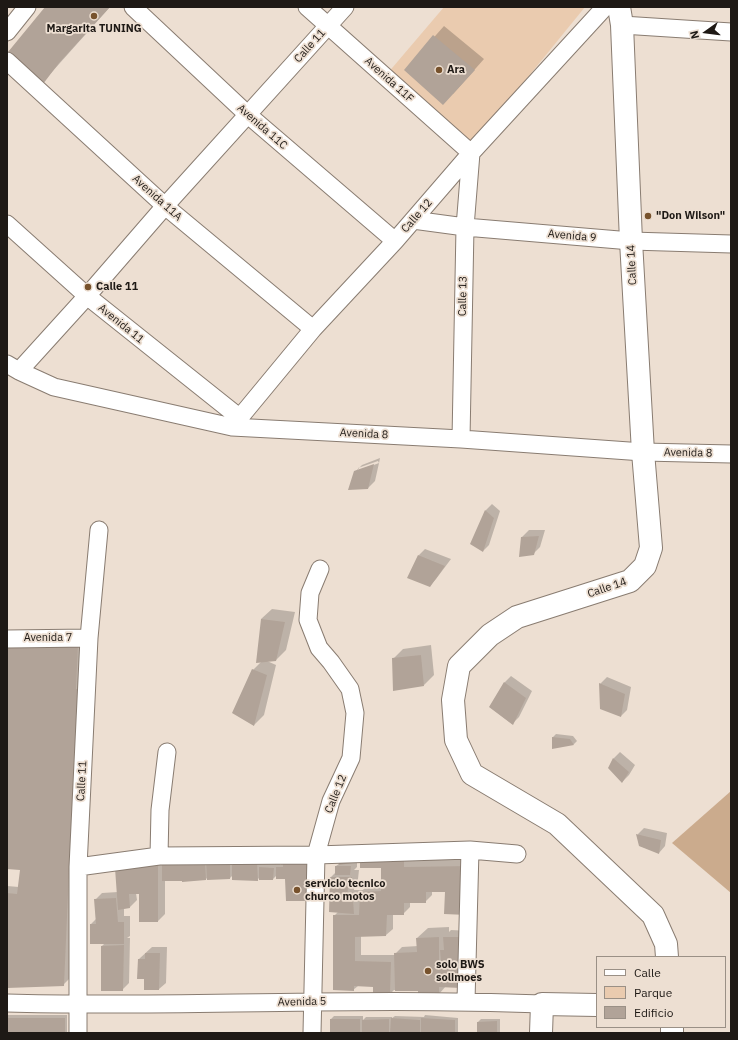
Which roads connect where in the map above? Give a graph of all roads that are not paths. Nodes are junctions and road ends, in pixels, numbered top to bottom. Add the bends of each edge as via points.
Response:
1 (27, 7) edge
2 (133, 7) edge
3 (307, 7) edge
4 (345, 7) edge
5 (604, 7) edge
6 (621, 16) edge
7 (329, 25) junction
8 (7, 32) edge
9 (731, 32) edge
10 (7, 61) edge
11 (247, 114) junction
12 (471, 153) junction
13 (165, 206) junction
14 (413, 220) junction
15 (7, 224) edge
16 (465, 227) junction
17 (395, 241) junction
18 (631, 241) junction
19 (731, 244) edge
20 (87, 296) junction
21 (313, 329) junction
22 (13, 367) edge
23 (236, 422) junction
24 (461, 439) junction
25 (643, 452) junction
26 (731, 454) edge
27 (99, 530) dead end
28 (320, 569) dead end
29 (89, 638) junction
30 (7, 639) edge
31 (167, 752) dead end
32 (470, 850) junction
33 (517, 854) dead end
34 (316, 855) junction
35 (159, 856) junction
36 (78, 867) junction
37 (667, 956) edge
38 (313, 1002) junction
39 (466, 1002) junction
40 (7, 1003) edge
41 (542, 1004) junction
42 (78, 1005) junction
43 (596, 1005) edge
44 (78, 1033) edge
45 (312, 1033) edge
46 (541, 1033) edge

1 - 8 street
2 - 11 street, Avenida 11C
3 - 7 street, Avenida 11F
4 - 7 street, Calle 11
5 - 12 street, Calle 12
6 - 9 street
6 - 18 street, Calle 14
7 - 11 street, Calle 11
7 - 12 street, Avenida 11F
10 - 13 street, Avenida 11A
11 - 13 street, Calle 11
11 - 17 street, Avenida 11C
12 - 14 street, Calle 12
12 - 16 street, Calle 13
13 - 20 street, Calle 11
13 - 21 street, Avenida 11A
14 - 16 street, Avenida 9
14 - 17 street, Calle 12
15 - 20 street, Avenida 11
16 - 18 street, Avenida 9
16 - 24 street, Calle 13
17 - 21 street, Calle 12
18 - 19 street, Avenida 9
18 - 25 street, Calle 14
20 - 22 street, Calle 11
20 - 23 street, Avenida 11
21 - 23 street, Calle 12
22 - 23 street, Avenida 8 via 54,387
23 - 24 street, Avenida 8
24 - 25 street, Avenida 8
25 - 26 street, Avenida 8
25 - 37 street, Calle 14 via 651,548 644,566 630,581 517,618 490,635 458,666 453,700 456,740 472,774 557,824 653,915 666,944
27 - 29 street, Calle 11
28 - 34 street, Calle 12 via 310,593 308,620 319,648 350,690 354,713 351,758 331,800
29 - 30 street, Avenida 7
29 - 36 street, Calle 11
31 - 35 street via 160,810
32 - 33 street
32 - 34 street
32 - 39 street
34 - 35 street
34 - 38 street, Calle 12
35 - 36 street
36 - 42 street, Calle 11
38 - 39 street, Avenida 5
38 - 42 street, Avenida 5
38 - 45 street, Calle 12
39 - 41 street, Avenida 5
40 - 42 street, Avenida 5
41 - 43 street, Avenida 5
41 - 46 street
42 - 44 street, Calle 11

